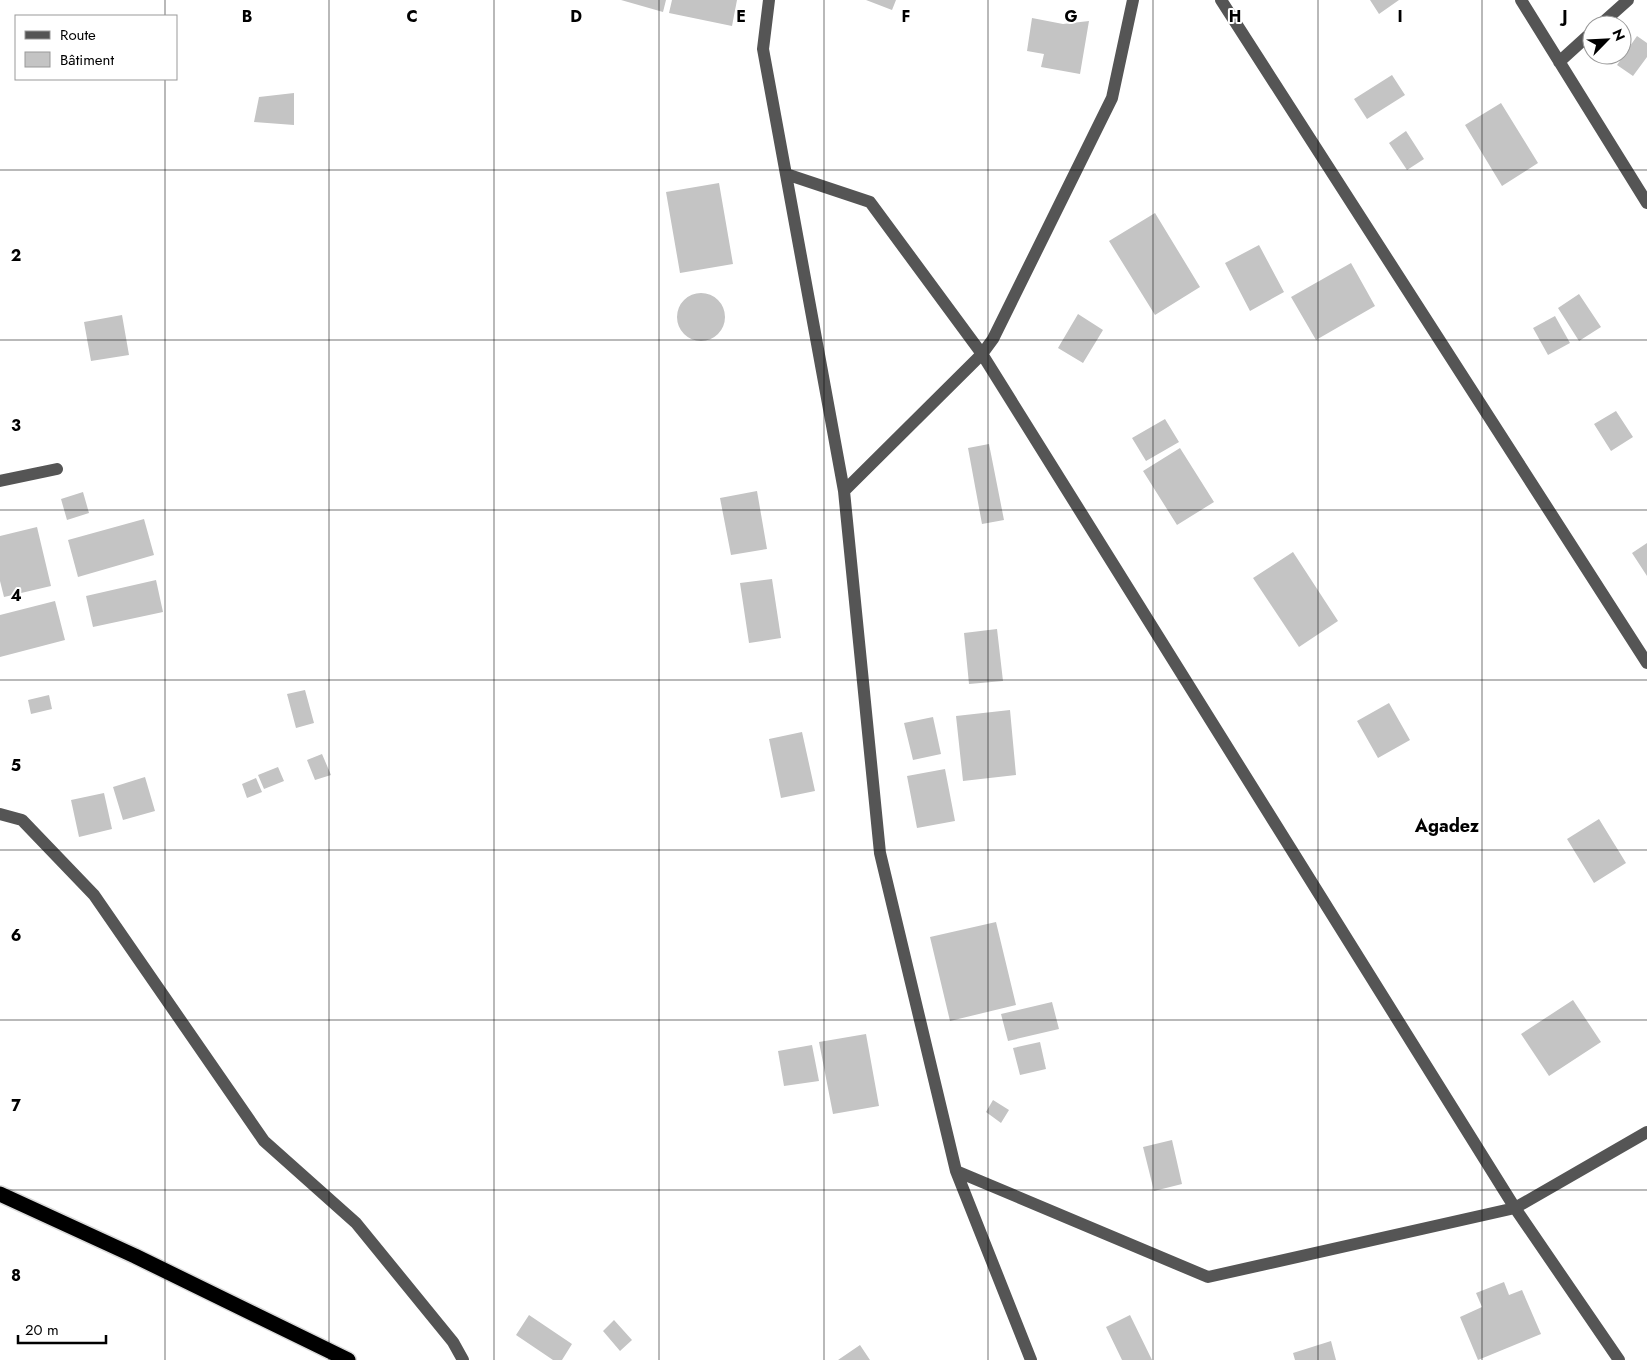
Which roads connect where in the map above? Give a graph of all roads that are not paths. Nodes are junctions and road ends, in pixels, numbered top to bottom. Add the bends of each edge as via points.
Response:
1 (770, 0) edge
2 (1133, 0) edge
3 (1221, 0) edge
4 (1521, 0) edge
5 (1628, 0) edge
6 (1611, 15) edge
7 (1582, 41) edge
8 (1559, 62) junction
9 (786, 174) junction
10 (1647, 203) edge
11 (982, 354) junction
12 (57, 469) dead end
13 (0, 481) edge
14 (844, 491) junction
15 (1647, 663) edge
16 (0, 814) edge
17 (1647, 1132) edge
18 (956, 1171) junction
19 (0, 1194) edge
20 (1516, 1208) junction
21 (348, 1360) edge
22 (463, 1360) edge
23 (1031, 1360) edge
24 (1619, 1360) edge

1 - 9 street via 763,49
2 - 11 street via 1112,98 993,339
3 - 15 street
4 - 8 street
5 - 6 street
7 - 8 street
8 - 10 street
9 - 11 street via 870,202
9 - 14 street
11 - 14 street
11 - 20 street
12 - 13 street
14 - 18 street via 880,853
16 - 22 street via 22,820 94,894 264,1141 356,1223 453,1342
17 - 20 street
18 - 20 street via 1208,1277
18 - 23 street
19 - 21 highway via 136,1256
20 - 24 street

